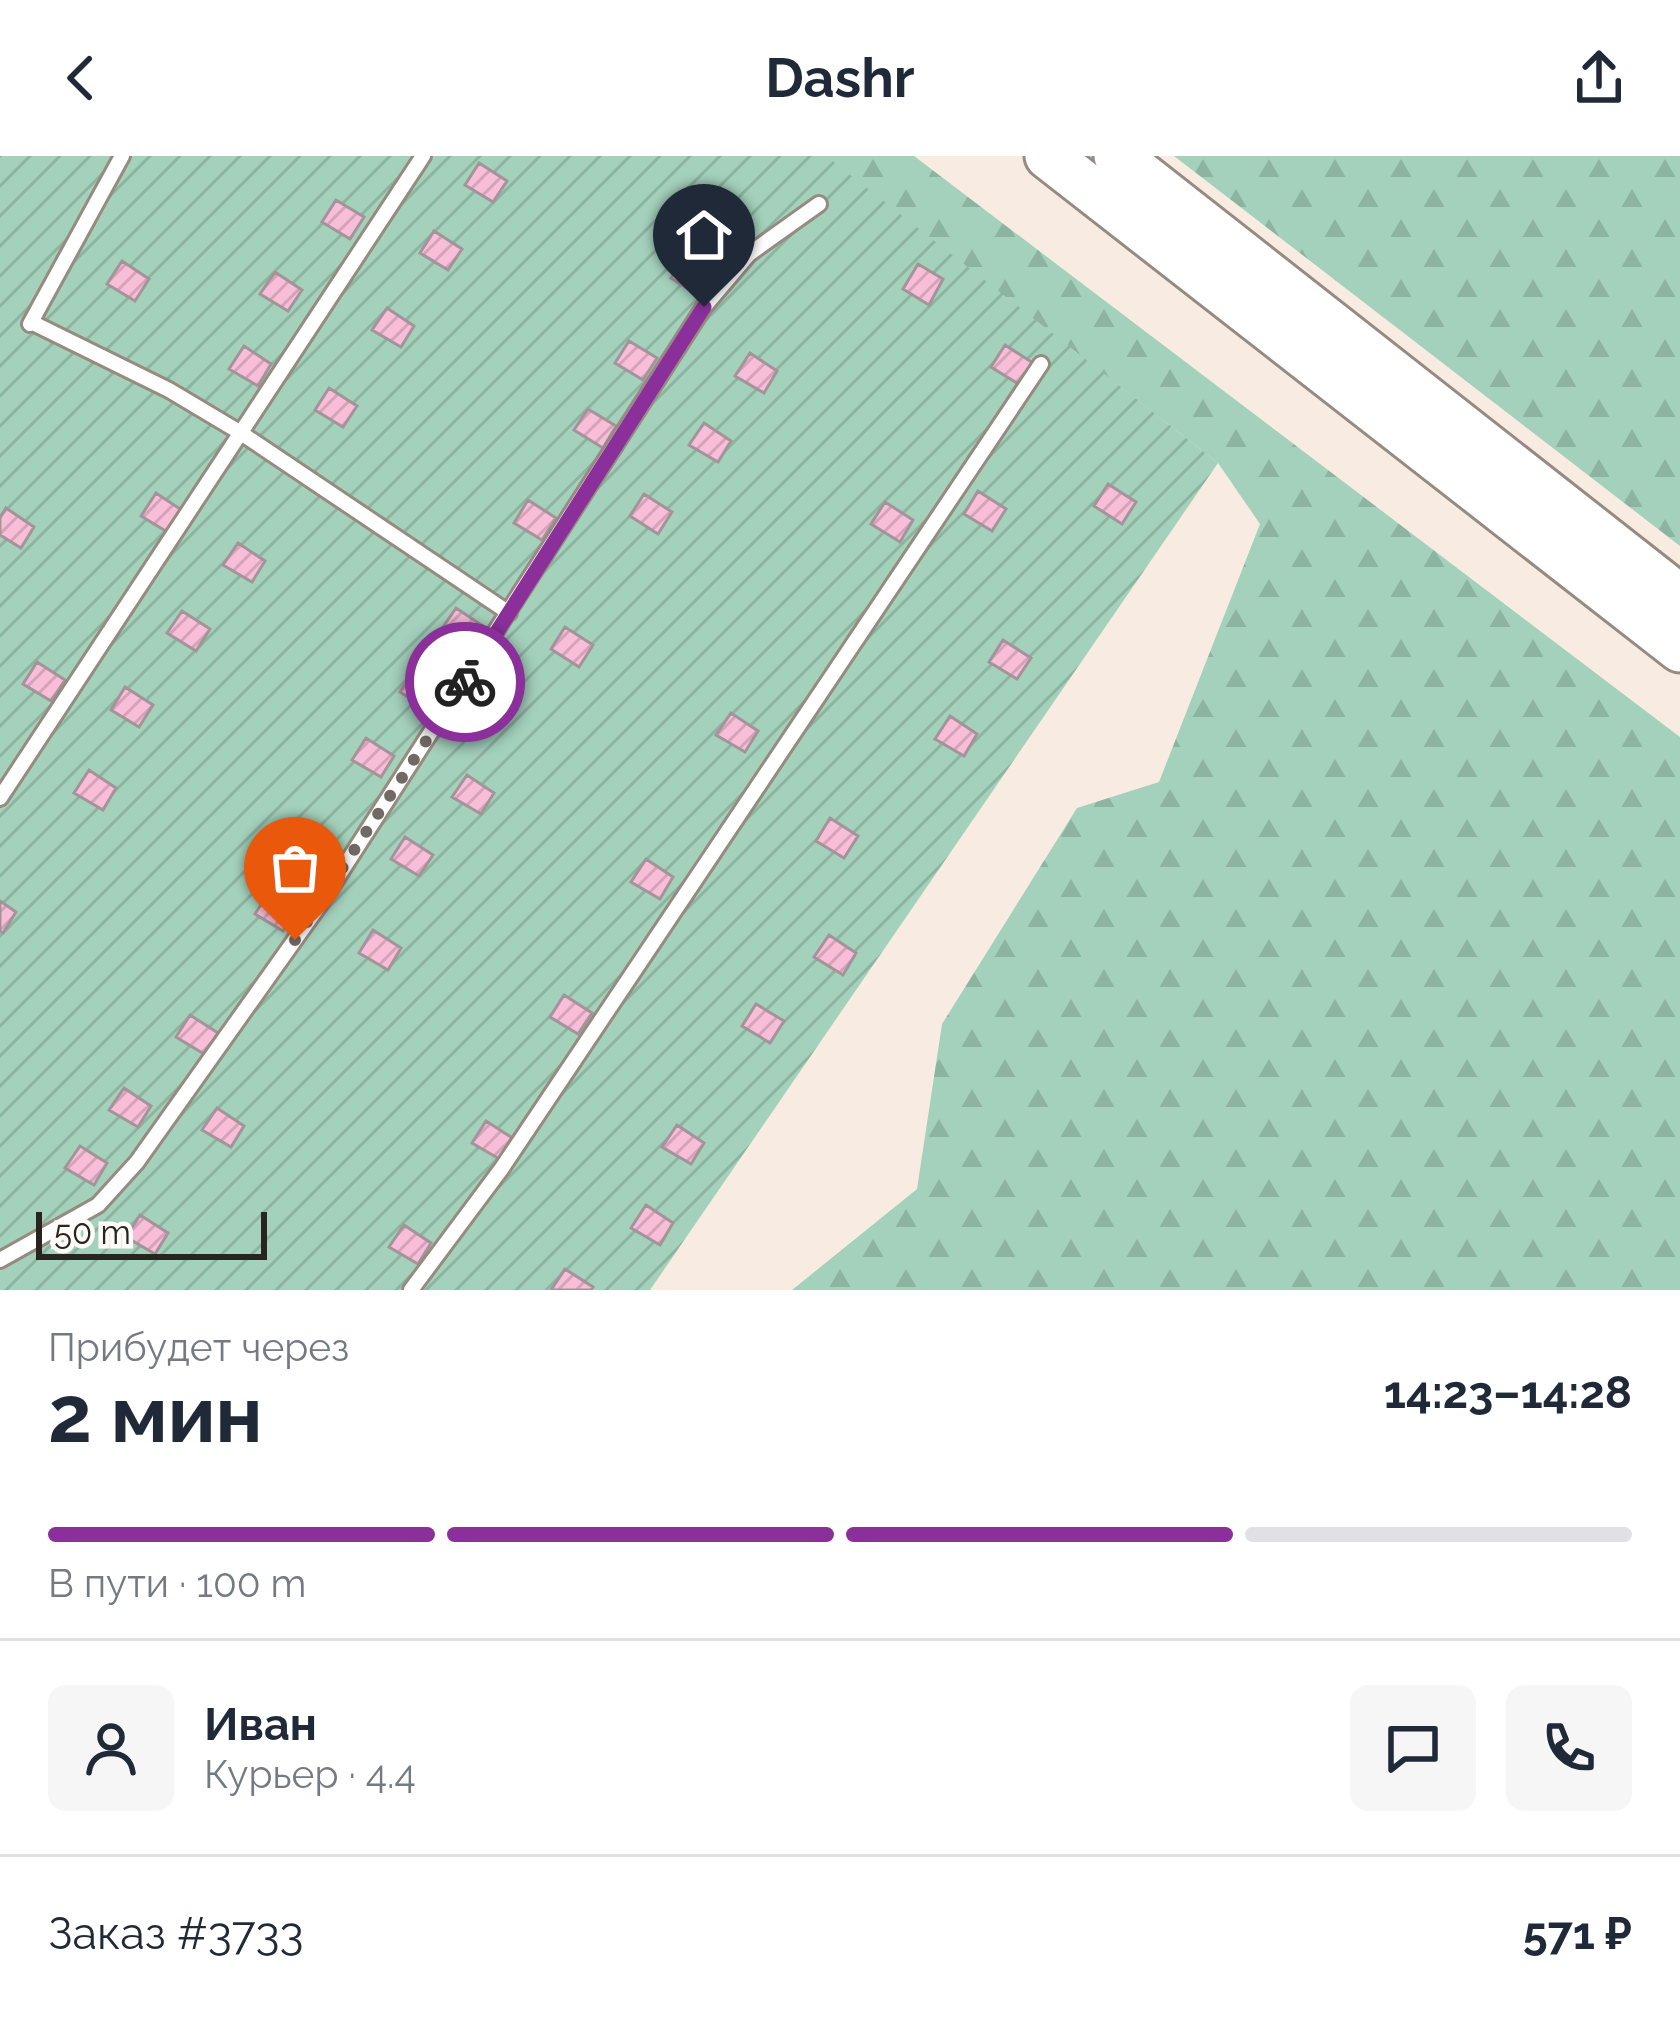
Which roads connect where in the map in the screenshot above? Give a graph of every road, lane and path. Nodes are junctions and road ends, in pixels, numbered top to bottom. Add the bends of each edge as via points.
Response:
1 (122, 156) edge
2 (423, 156) edge
3 (1048, 156) edge
4 (1117, 156) edge
5 (819, 204) dead end
6 (1041, 364) dead end
7 (241, 434) junction
8 (1680, 598) edge
9 (509, 614) junction
10 (1680, 649) edge
11 (0, 798) edge
12 (0, 1259) edge
13 (411, 1290) edge

1 - 7 lane via 30,323
2 - 7 lane
3 - 10 highway
4 - 8 highway
5 - 9 lane via 749,254 704,307
6 - 13 lane via 502,1168
7 - 9 lane
7 - 11 lane
9 - 12 lane via 321,903 137,1162 98,1205

